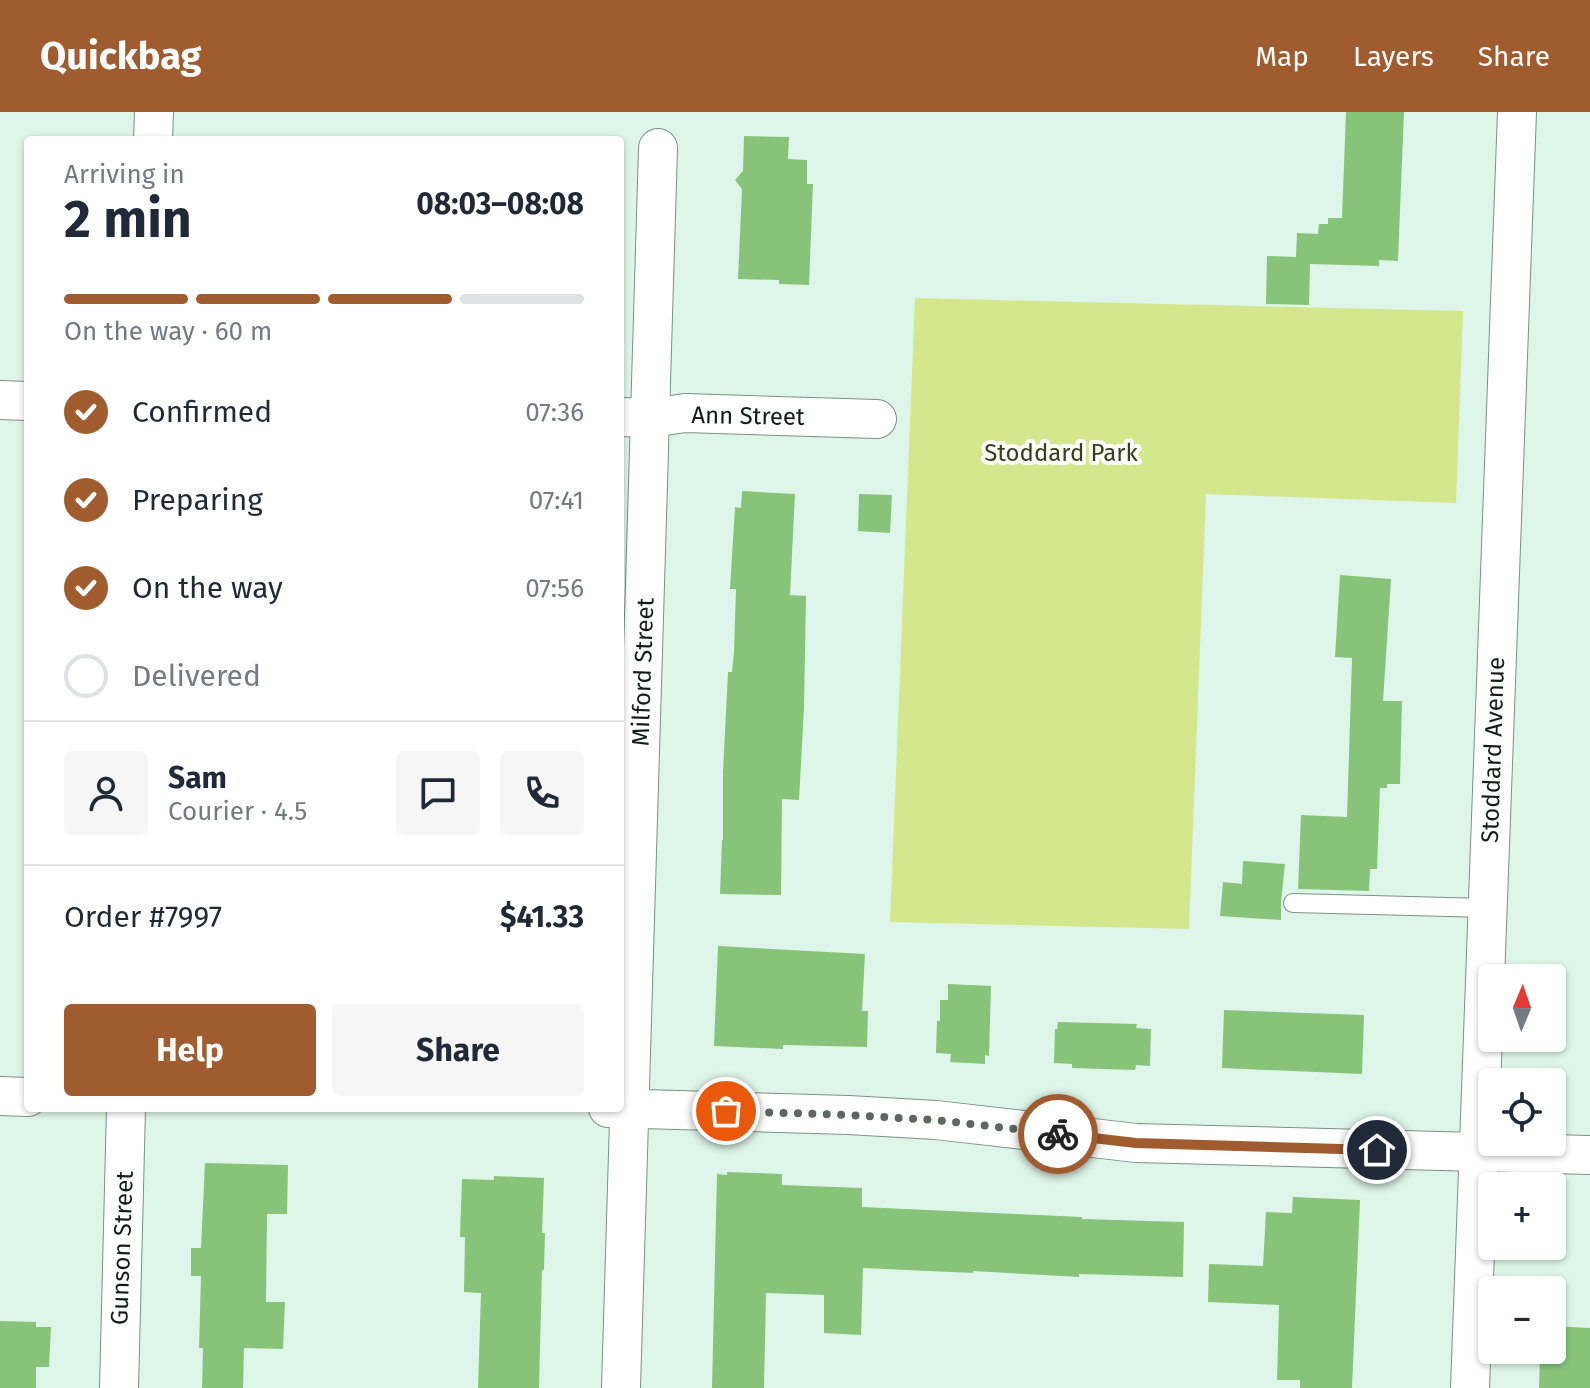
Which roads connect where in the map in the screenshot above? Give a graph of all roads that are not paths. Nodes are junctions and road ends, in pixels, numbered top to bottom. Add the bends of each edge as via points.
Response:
1 (154, 112) edge
2 (1517, 112) edge
3 (153, 136) edge
4 (658, 148) dead end
5 (0, 400) edge
6 (24, 401) edge
7 (636, 417) edge
8 (877, 419) dead end
9 (1293, 903) dead end
10 (624, 905) edge
11 (1488, 908) junction
12 (1482, 1068) edge
13 (0, 1096) edge
14 (24, 1097) edge
15 (624, 1108) edge
16 (126, 1112) edge
17 (619, 1112) edge
18 (1478, 1153) edge
19 (1566, 1155) edge
20 (1590, 1155) edge
21 (1479, 1156) edge
22 (119, 1388) edge
23 (621, 1388) edge
24 (1470, 1388) edge

1 - 3 street
2 - 11 street, Stoddard Avenue
4 - 7 street, Milford Street
5 - 6 street
7 - 8 street, Ann Street via 685,413
7 - 10 street, Milford Street
9 - 11 lane
11 - 12 street, Stoddard Avenue
13 - 14 street
15 - 18 street via 936,1120 1136,1143
16 - 22 street, Gunson Street
17 - 23 street, Milford Street
19 - 20 street
21 - 24 street, Stoddard Avenue

